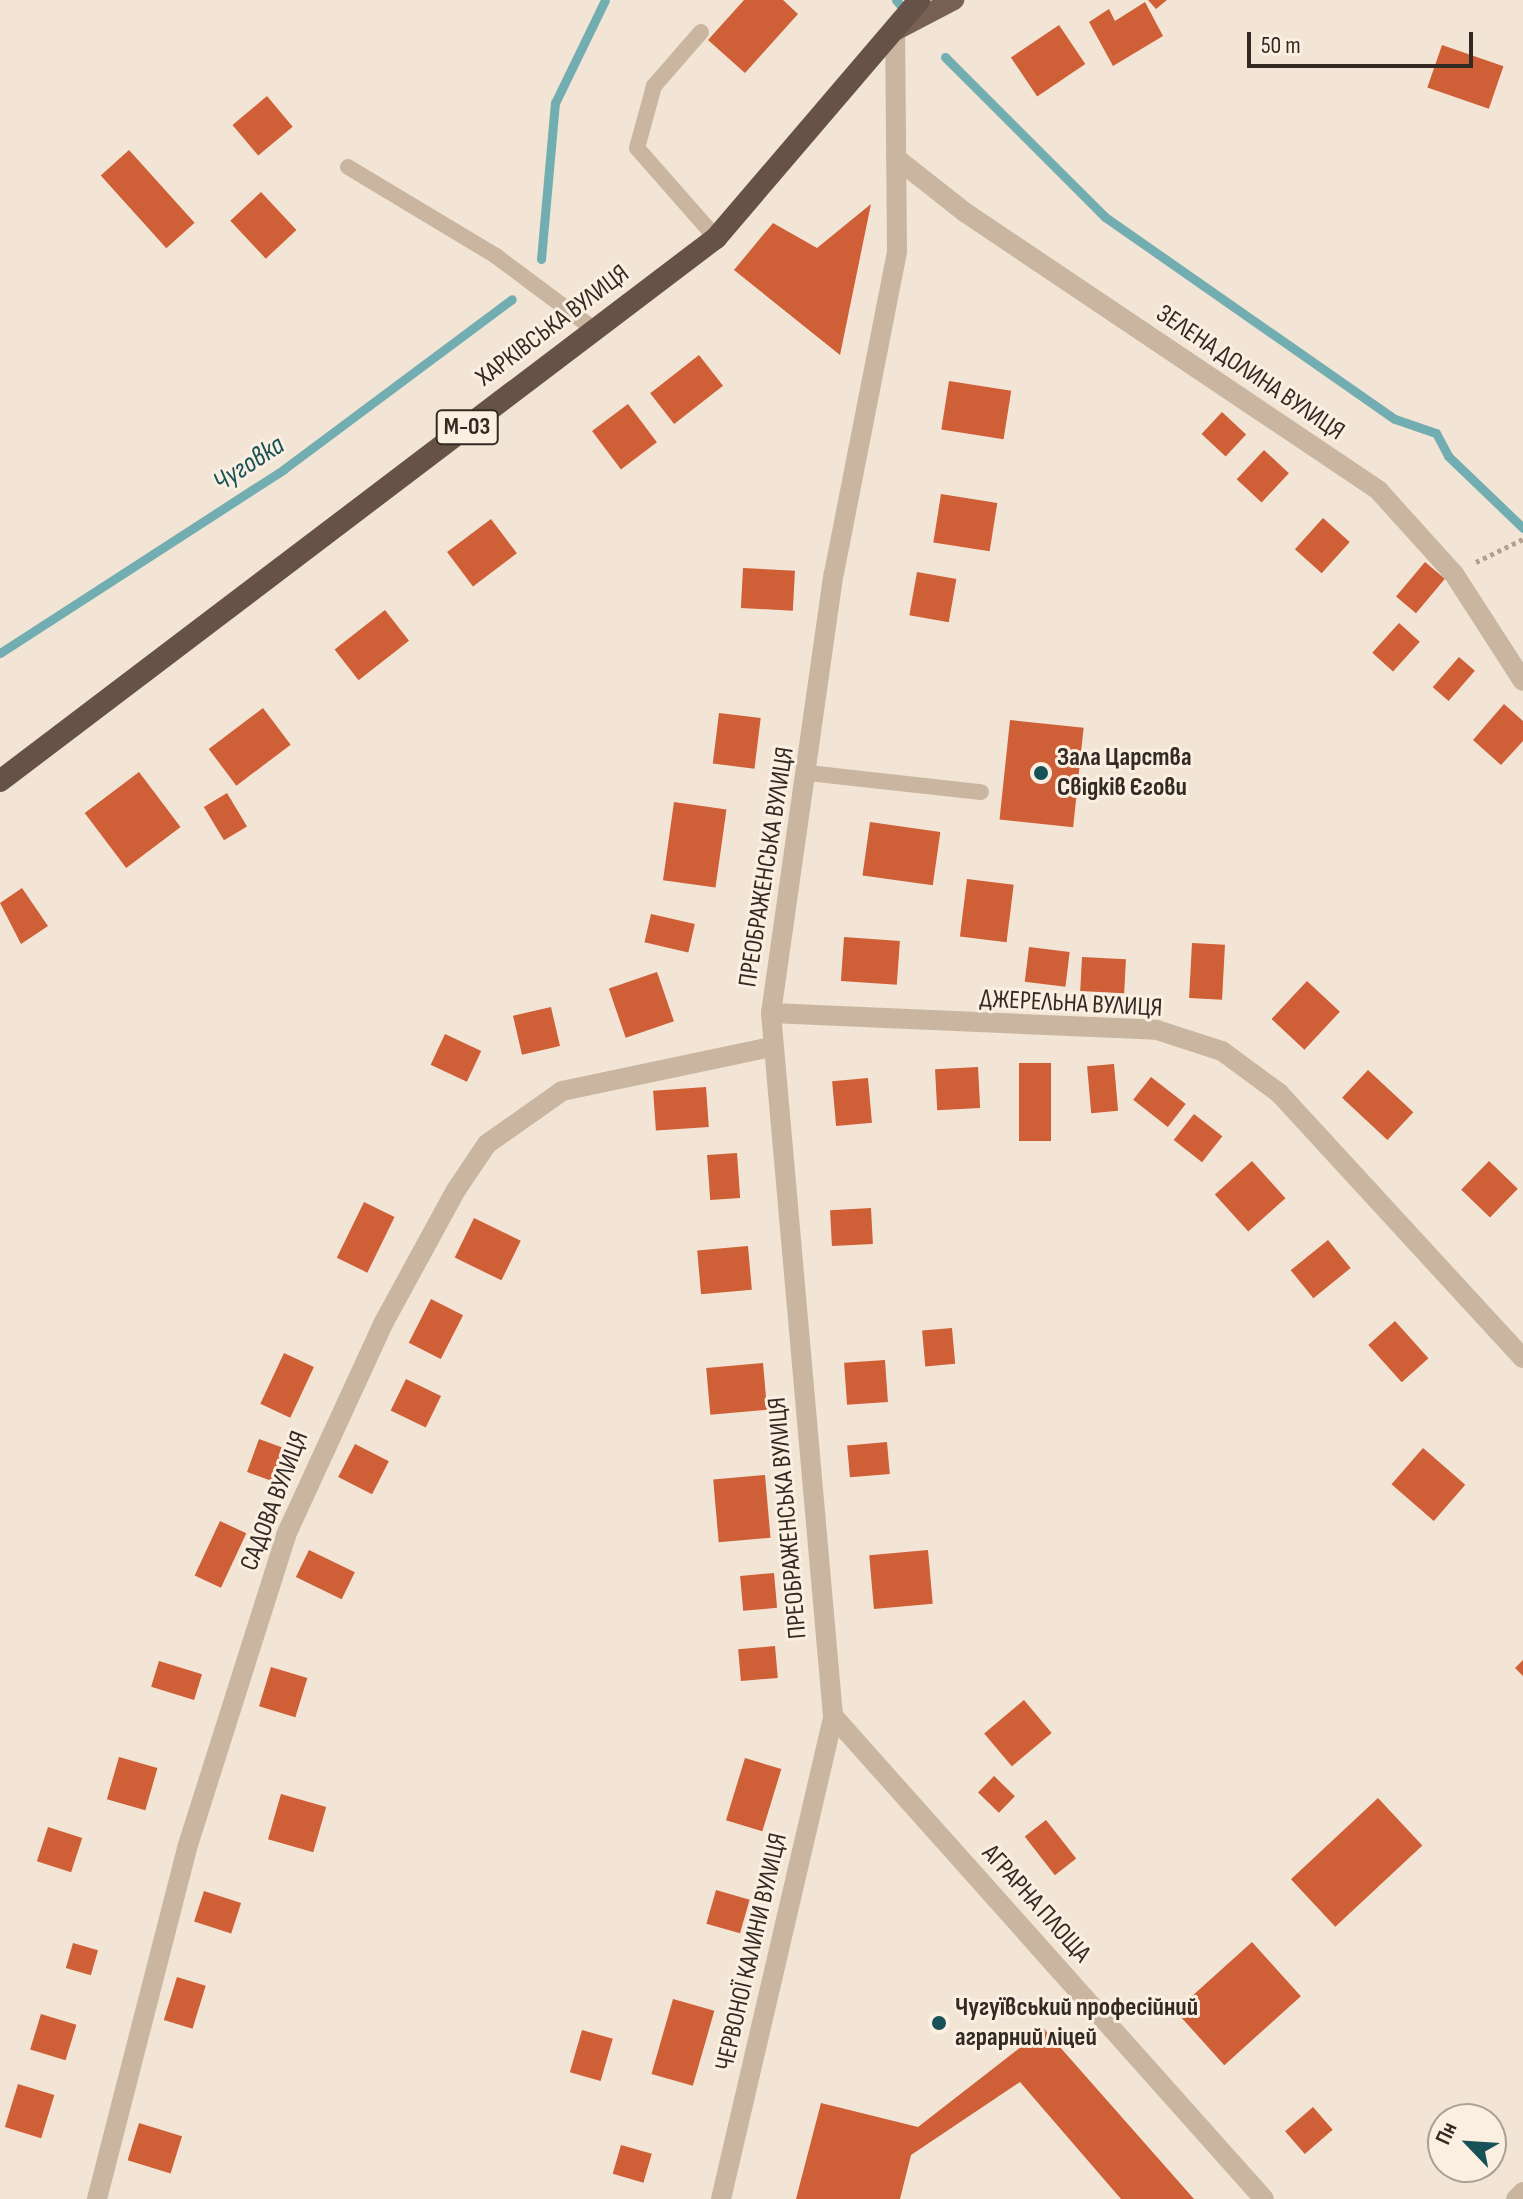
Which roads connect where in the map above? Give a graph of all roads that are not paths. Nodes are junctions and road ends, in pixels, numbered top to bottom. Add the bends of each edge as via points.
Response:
1 (919, 0) edge
2 (954, 0) edge
3 (895, 31) junction
4 (701, 32) dead end
5 (896, 158) junction
6 (348, 167) dead end
7 (716, 238) junction
8 (595, 330) junction
9 (1523, 681) edge
10 (808, 773) junction
11 (0, 781) edge
12 (981, 792) dead end
13 (771, 1013) junction
14 (770, 1047) junction
15 (1523, 1358) edge
16 (833, 1716) junction
17 (1523, 2192) edge
18 (97, 2199) edge
19 (721, 2199) edge
20 (1264, 2199) edge
21 (1516, 2199) edge

1 - 3 highway, М-03
2 - 3 main road, ХАРКІВСЬКА ВУЛИЦЯ
3 - 5 street, ПРЕОБРАЖЕНСЬКА ВУЛИЦЯ
3 - 7 highway, ХАРКІВСЬКА ВУЛИЦЯ / М-03
4 - 7 lane via 654,86 637,148
5 - 9 street, ЗЕЛЕНА ДОЛИНА ВУЛИЦЯ via 966,213 1379,491 1454,574
5 - 10 street, ПРЕОБРАЖЕНСЬКА ВУЛИЦЯ via 897,251 834,573
6 - 8 lane via 496,256
7 - 8 highway, ХАРКІВСЬКА ВУЛИЦЯ / М-03
8 - 11 highway, ХАРКІВСЬКА ВУЛИЦЯ / М-03
10 - 12 lane
10 - 13 street, ПРЕОБРАЖЕНСЬКА ВУЛИЦЯ
13 - 14 street, ПРЕОБРАЖЕНСЬКА ВУЛИЦЯ
13 - 15 street, ДЖЕРЕЛЬНА ВУЛИЦЯ via 1157,1030 1222,1051 1279,1093
14 - 16 street, ПРЕОБРАЖЕНСЬКА ВУЛИЦЯ
14 - 18 street, САДОВА ВУЛИЦЯ via 562,1091 487,1144 456,1190 384,1322 286,1535 187,1848
16 - 19 street, ЧЕРВОНОЇ КАЛИНИ ВУЛИЦЯ
16 - 20 street, АГРАРНА ПЛОЩА
17 - 21 street

